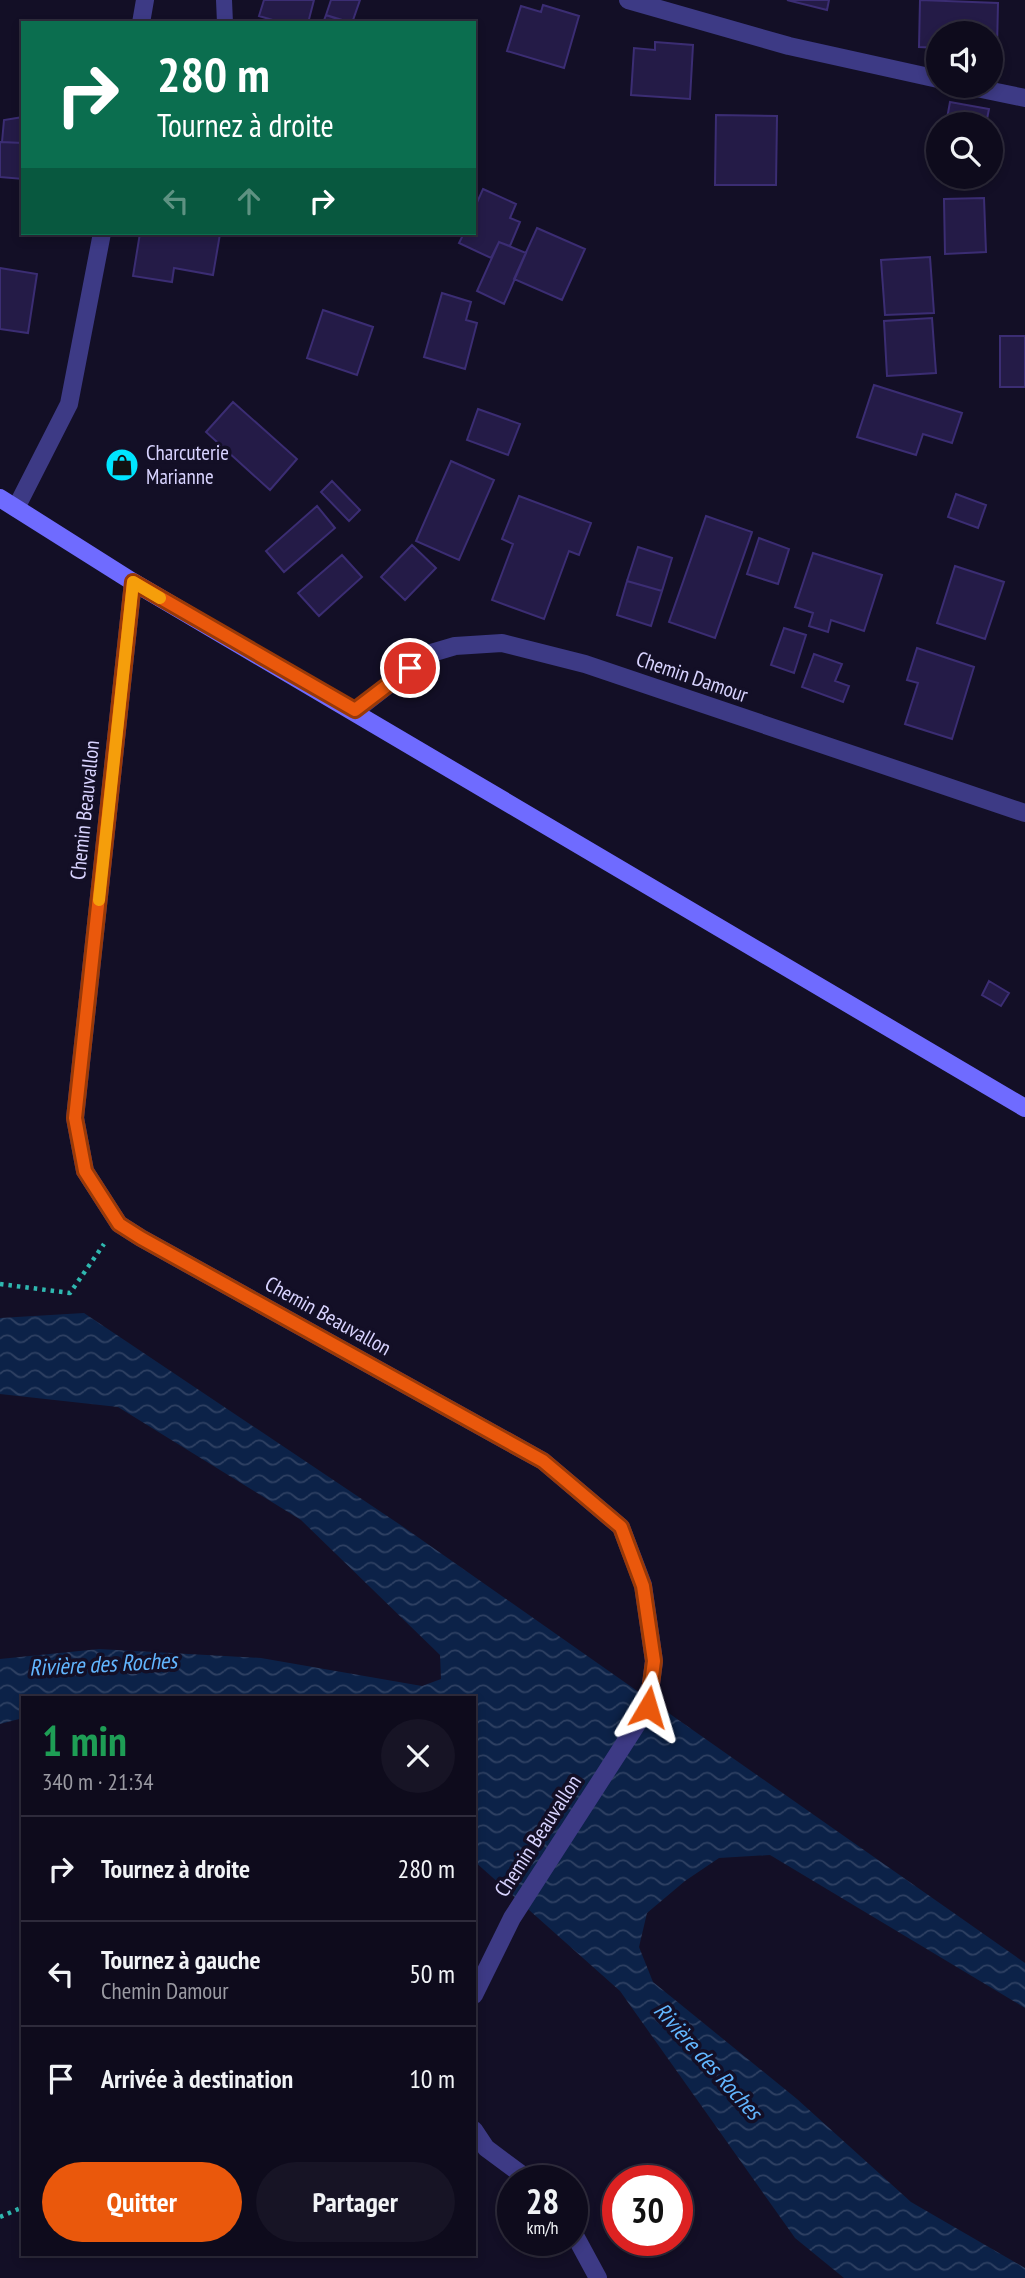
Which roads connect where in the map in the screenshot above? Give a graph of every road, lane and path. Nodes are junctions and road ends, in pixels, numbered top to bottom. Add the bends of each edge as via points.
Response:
1 (145, 0) edge
2 (224, 0) edge
3 (628, 0) edge
4 (141, 21) edge
5 (225, 21) edge
6 (926, 76) edge
7 (1003, 93) edge
8 (1025, 98) edge
9 (102, 235) edge
10 (0, 498) edge
11 (16, 508) junction
12 (133, 582) junction
13 (355, 710) junction
14 (1025, 813) edge
15 (1025, 1108) edge
16 (119, 1224) junction
17 (0, 1284) edge
18 (476, 1991) edge
19 (476, 2133) edge
20 (508, 2165) edge
21 (21, 2208) edge
22 (0, 2217) edge
23 (586, 2256) edge
24 (598, 2278) edge

1 - 4 street
2 - 5 lane
3 - 6 street via 789,46
7 - 8 street
9 - 11 street via 69,404
10 - 11 main road
11 - 12 main road
12 - 13 main road
12 - 16 street, Chemin Beauvallon via 75,1118 85,1171
13 - 14 street, Chemin Damour via 428,654 456,646 502,643 585,664
13 - 15 main road
16 - 17 path via 70,1293
16 - 18 street, Chemin Beauvallon via 543,1461 621,1527 643,1586 654,1661 648,1707 512,1918
19 - 20 street via 486,2148
21 - 22 path
23 - 24 street

